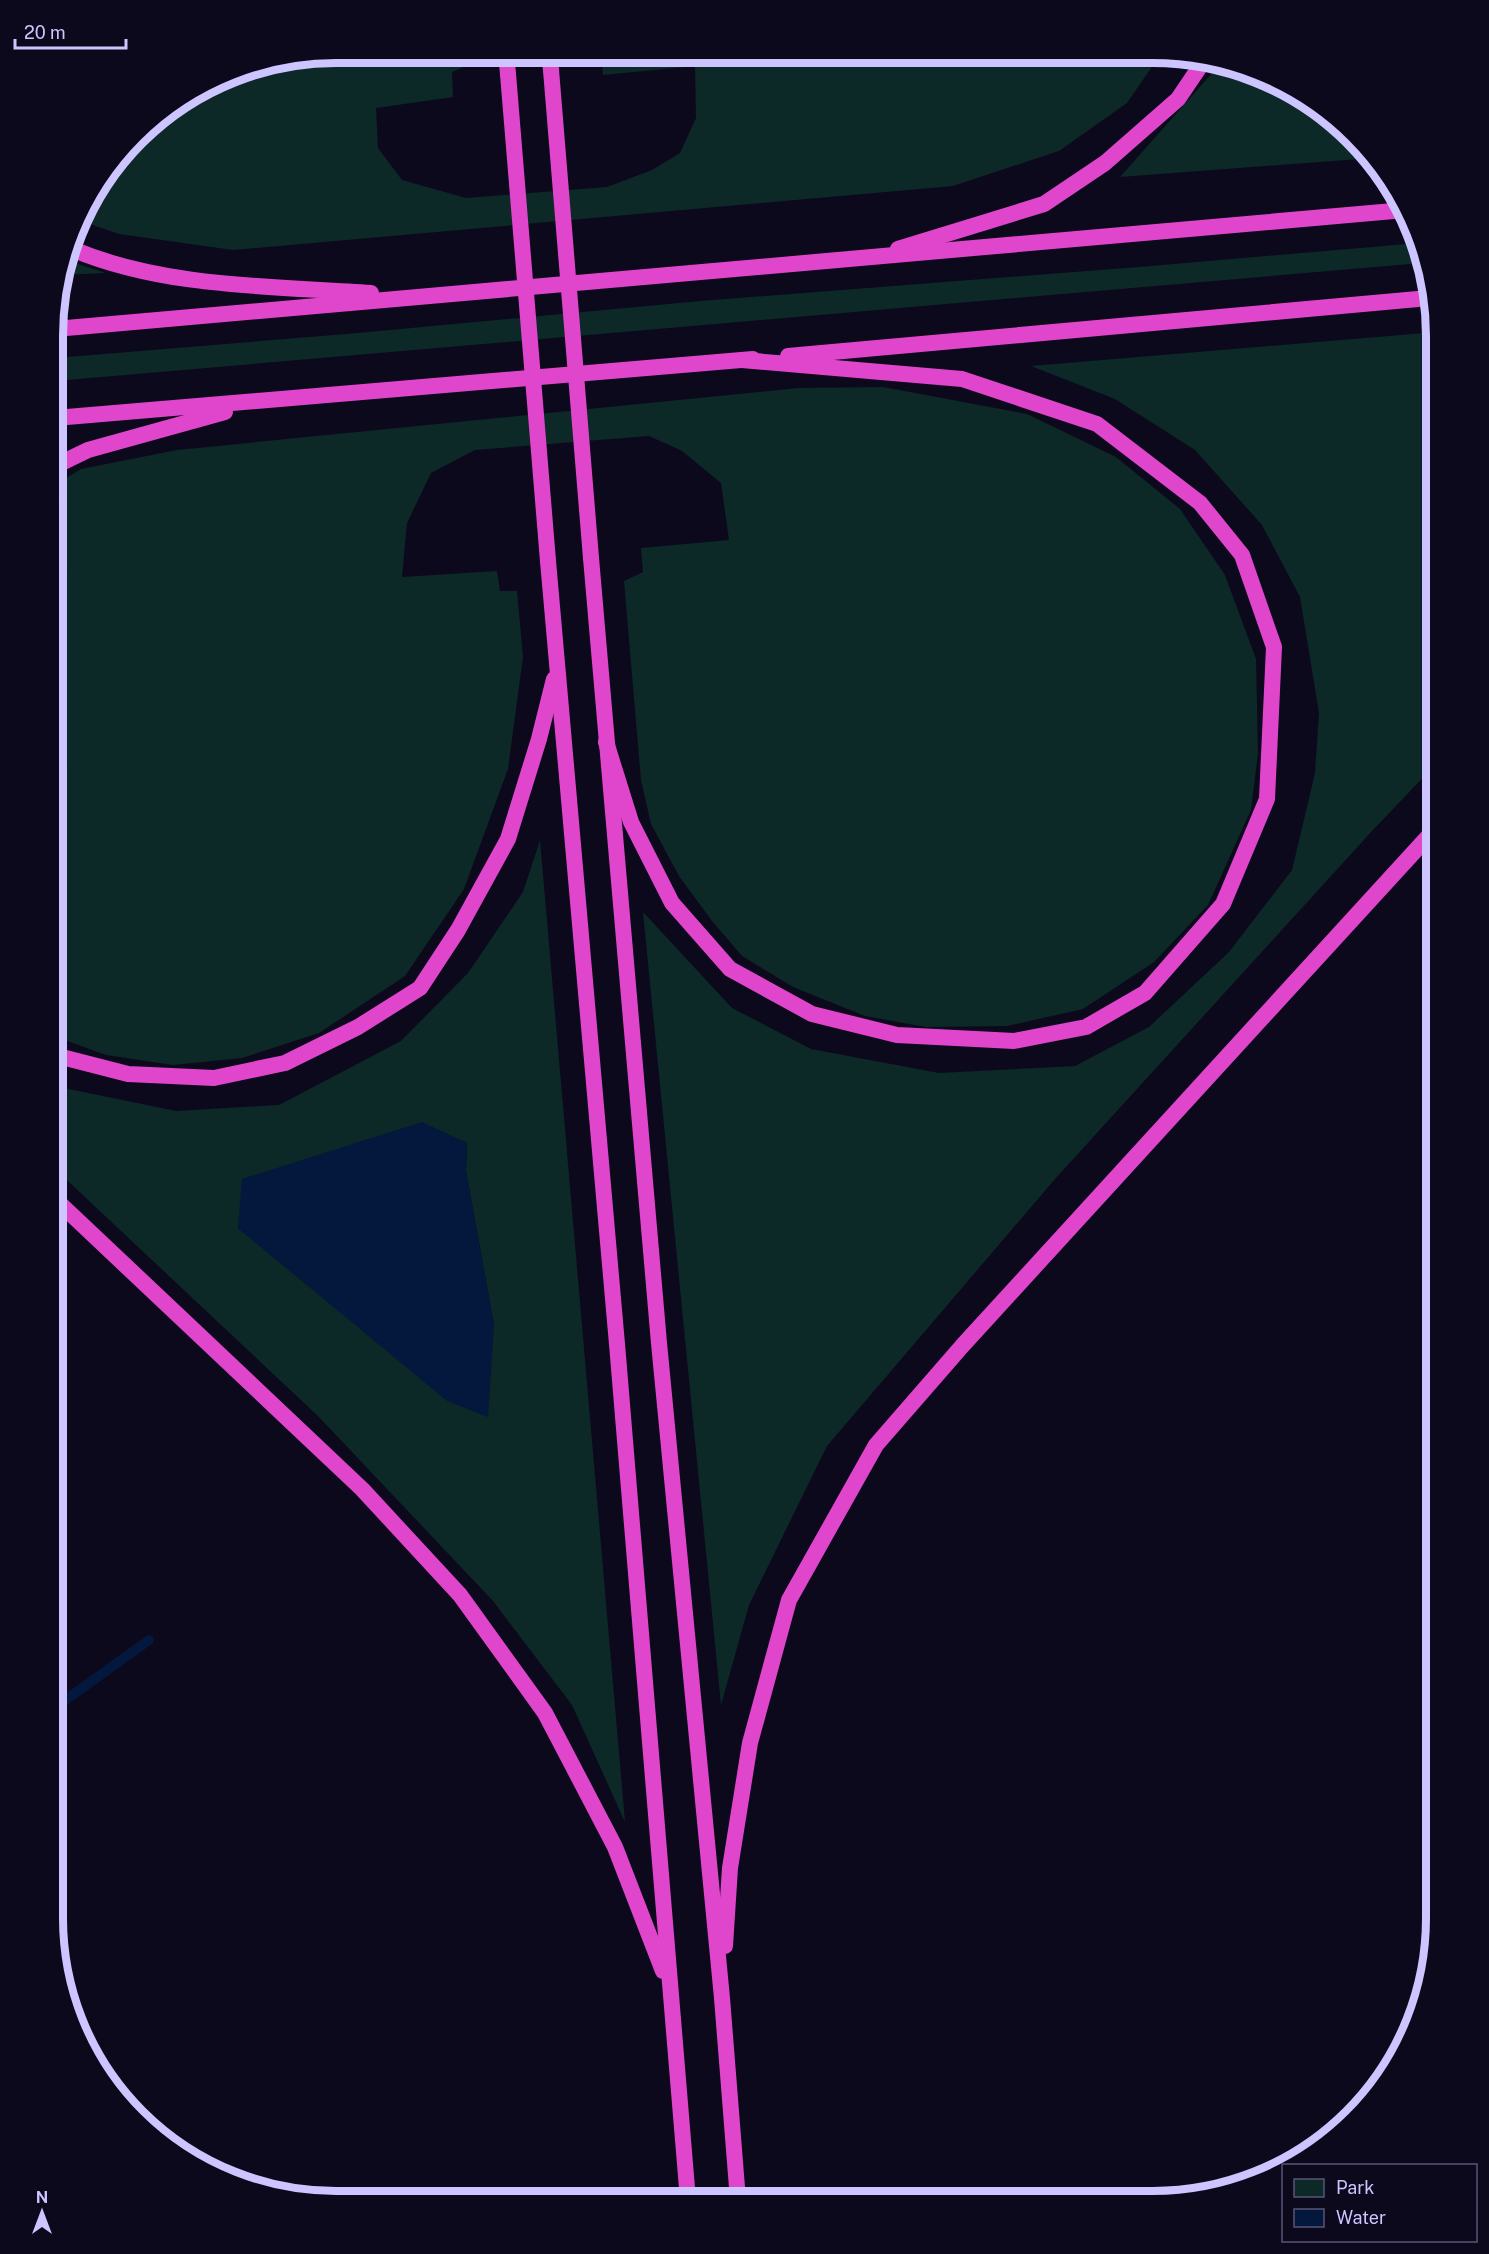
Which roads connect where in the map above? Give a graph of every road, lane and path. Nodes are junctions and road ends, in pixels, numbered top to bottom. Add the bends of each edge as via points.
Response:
1 (507, 63) edge
2 (551, 63) edge
3 (1200, 67) edge
4 (1396, 211) edge
5 (76, 251) edge
6 (866, 259) junction
7 (426, 296) junction
8 (1424, 298) edge
9 (63, 328) edge
10 (742, 360) junction
11 (279, 399) junction
12 (63, 417) edge
13 (63, 462) edge
14 (557, 666) junction
15 (606, 742) junction
16 (1426, 839) edge
17 (63, 1057) edge
18 (63, 1207) edge
19 (670, 1988) junction
20 (722, 1998) junction
21 (687, 2191) edge
22 (737, 2191) edge

1 - 14 highway, bridge
2 - 15 highway, bridge
3 - 6 highway via 1178,99 1105,163 1044,204
4 - 6 highway
5 - 7 highway via 101,261 201,282
6 - 7 highway
7 - 9 highway
8 - 10 highway
10 - 11 highway
10 - 15 highway via 962,379 1097,424 1200,503 1242,555 1274,647 1267,800 1223,904 1144,993 1086,1027 1014,1041 897,1035 812,1014 730,969 672,903 632,822
11 - 12 highway
11 - 13 highway via 185,421 88,450
14 - 17 highway via 508,839 458,930 420,988 358,1027 285,1063 214,1077 128,1074
14 - 19 highway
15 - 20 highway
16 - 20 highway via 876,1445 789,1600 750,1743 730,1868
18 - 19 highway via 362,1489 460,1595 545,1713 615,1846
19 - 21 highway
20 - 22 highway

